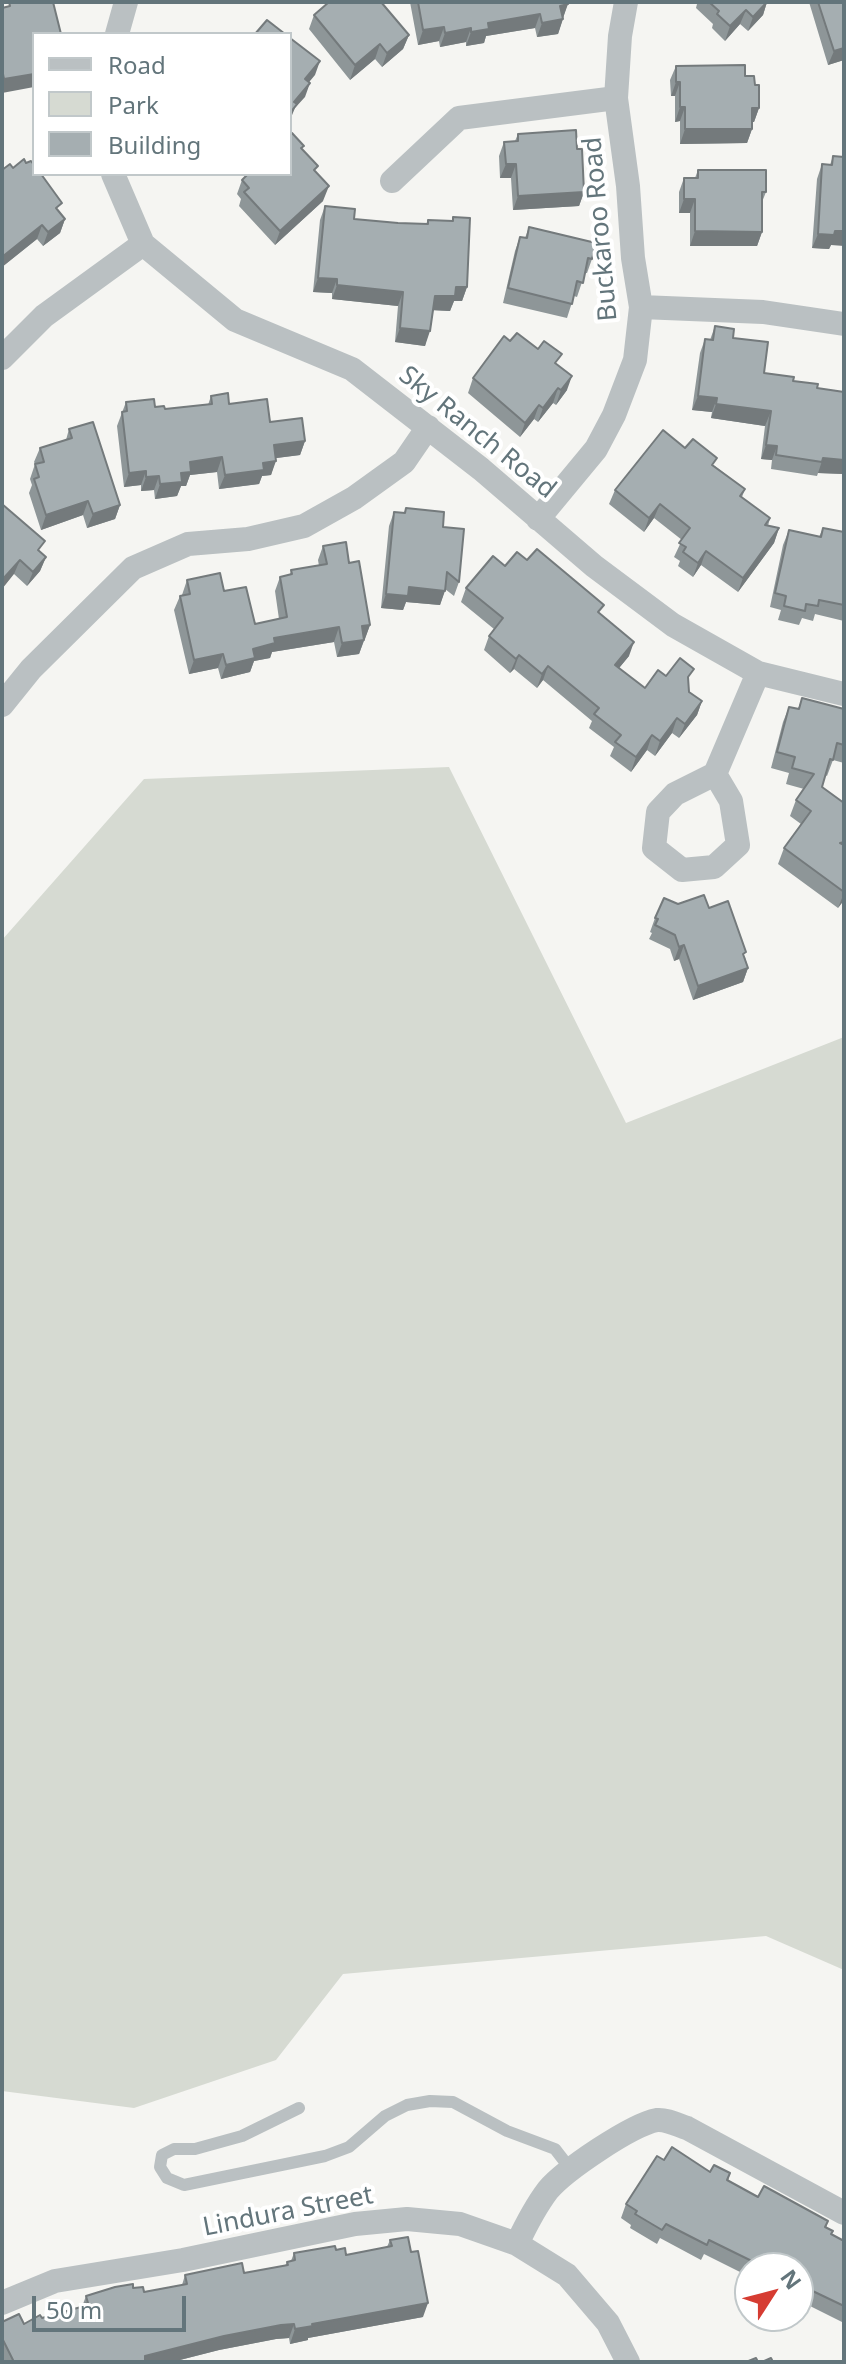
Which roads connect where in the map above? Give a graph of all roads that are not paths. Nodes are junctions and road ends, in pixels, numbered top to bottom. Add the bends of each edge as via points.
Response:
1 (126, 2) edge
2 (626, 2) edge
3 (118, 32) edge
4 (616, 98) junction
5 (114, 176) edge
6 (392, 181) dead end
7 (143, 244) junction
8 (641, 307) junction
9 (844, 324) edge
10 (2, 358) edge
11 (428, 427) junction
12 (538, 519) junction
13 (758, 673) junction
14 (844, 694) edge
15 (2, 705) edge
16 (715, 774) dead end
17 (299, 2108) dead end
18 (572, 2171) junction
19 (844, 2213) edge
20 (517, 2244) junction
21 (2, 2303) edge
22 (628, 2362) edge

1 - 3 street
2 - 4 street, Buckaroo Road
4 - 6 street via 459,118
4 - 8 street, Buckaroo Road
5 - 7 street, Sky Ranch Road
7 - 10 street via 44,316
7 - 11 street, Sky Ranch Road via 235,320 352,369
8 - 9 street via 763,312
8 - 12 street, Buckaroo Road via 635,360 614,415 596,449
11 - 12 street, Sky Ranch Road
11 - 15 street via 404,462 304,526 248,539 188,544 133,568
12 - 13 street, Sky Ranch Road via 673,625
13 - 14 street, Sky Ranch Road
13 - 16 street
17 - 18 lane via 242,2136 174,2149 162,2155 160,2167 167,2178 184,2185 301,2162 349,2147 385,2116 430,2101 453,2102 555,2149
18 - 19 street via 627,2131 660,2119 687,2128
18 - 20 street via 550,2188
20 - 21 street, Lindura Street via 460,2224 407,2219 355,2224 55,2281
20 - 22 street, Lindura Street via 567,2275 608,2323

